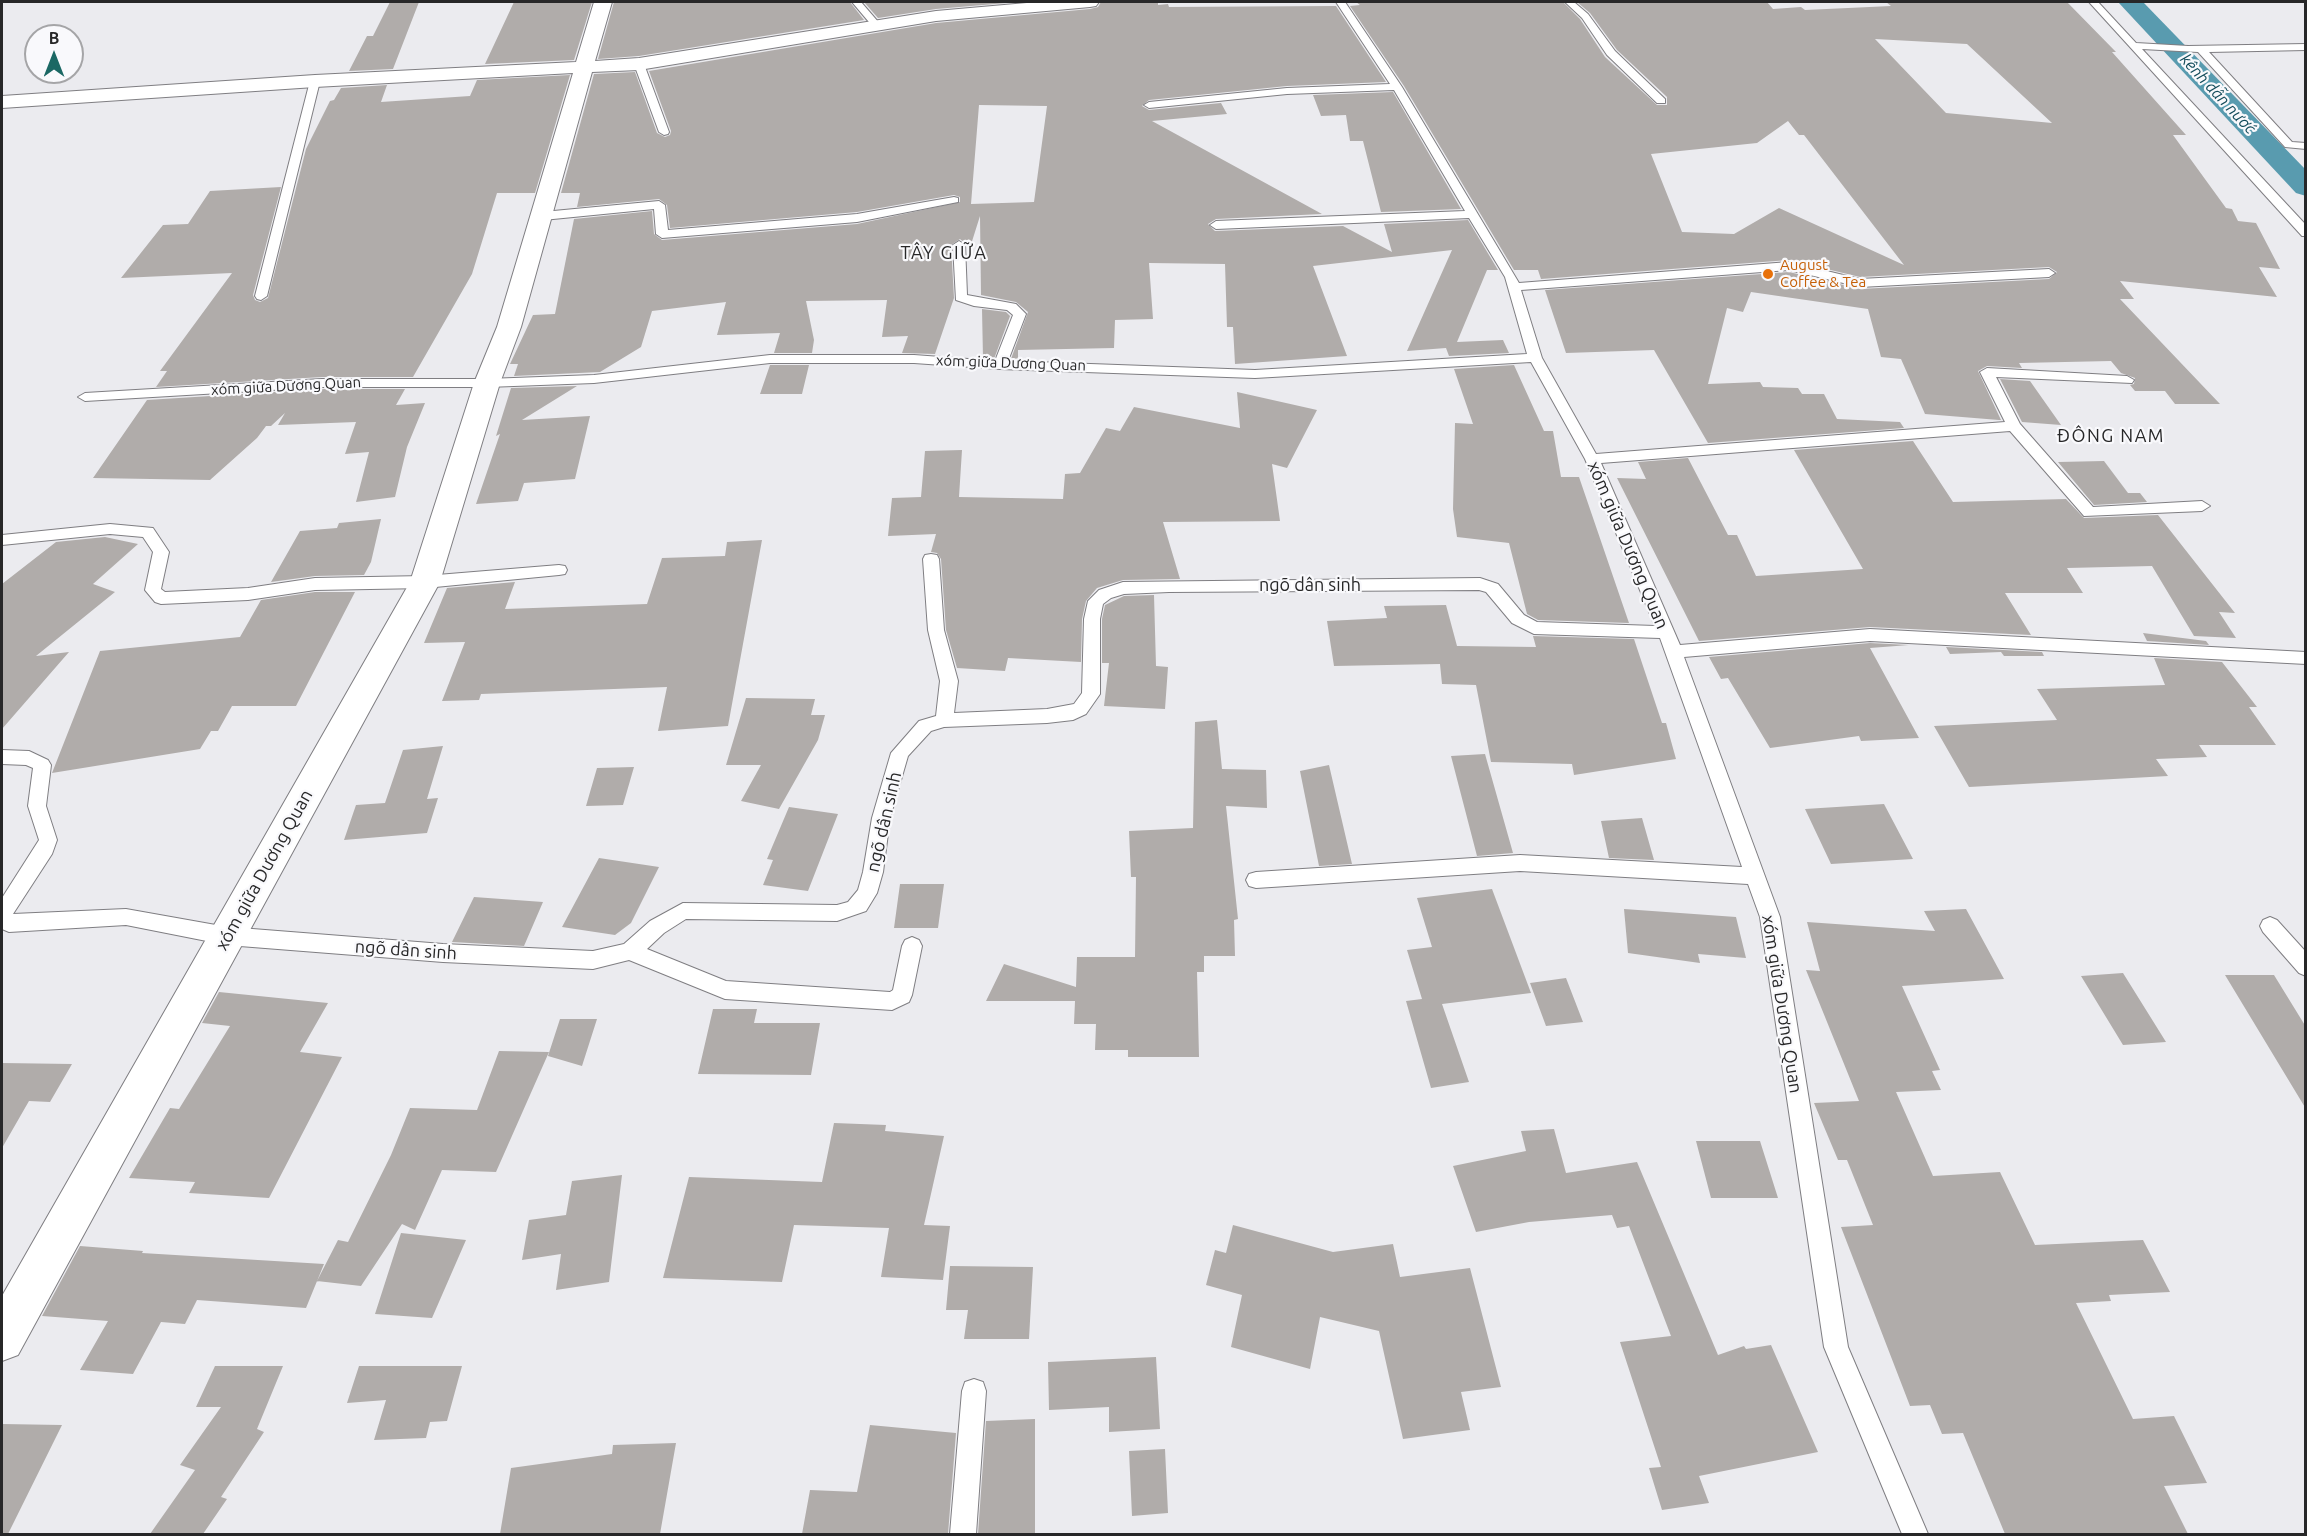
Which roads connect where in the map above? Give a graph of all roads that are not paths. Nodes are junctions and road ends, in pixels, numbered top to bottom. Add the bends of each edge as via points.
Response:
1 (603, 2) edge
2 (856, 2) edge
3 (1090, 2) edge
4 (1341, 2) edge
5 (1569, 2) edge
6 (2093, 2) edge
7 (877, 26) junction
8 (2135, 46) junction
9 (2306, 47) edge
10 (2200, 48) junction
11 (639, 64) junction
12 (583, 69) junction
13 (315, 81) junction
14 (1397, 87) junction
15 (1661, 101) dead end
16 (2, 102) edge
17 (1149, 105) dead end
18 (664, 132) dead end
19 (2289, 145) junction
20 (2306, 146) edge
21 (2306, 162) edge
22 (954, 200) dead end
23 (1473, 214) junction
24 (543, 216) junction
25 (1216, 225) dead end
26 (2306, 233) edge
27 (959, 245) dead end
28 (2049, 273) dead end
29 (1516, 287) junction
30 (261, 296) dead end
31 (1535, 358) junction
32 (1000, 365) junction
33 (2127, 380) dead end
34 (487, 383) junction
35 (85, 397) dead end
36 (2014, 426) junction
37 (1592, 459) junction
38 (2202, 506) dead end
39 (2, 540) edge
40 (931, 559) dead end
41 (559, 570) dead end
42 (425, 582) junction
43 (1665, 632) junction
44 (1674, 652) junction
45 (2306, 658) edge
46 (944, 720) junction
47 (2, 758) edge
48 (1754, 876) junction
49 (1256, 880) dead end
50 (2, 916) edge
51 (2270, 926) dead end
52 (227, 936) junction
53 (912, 946) dead end
54 (630, 951) junction
55 (2306, 968) edge
56 (2, 1339) edge
57 (974, 1391) dead end
58 (963, 1534) edge
59 (1915, 1534) edge

1 - 12 street, xóm giữa Dương Quan
2 - 7 lane
3 - 7 street via 964,12
4 - 14 lane, xóm giữa Dương Quan
5 - 15 lane via 1585,16 1611,53
6 - 8 lane
7 - 11 street
8 - 10 lane
8 - 26 lane
9 - 10 lane
10 - 19 lane
11 - 12 street
11 - 18 lane
12 - 13 street
12 - 24 street, xóm giữa Dương Quan
13 - 16 street
13 - 30 lane
14 - 17 lane via 1287,91
14 - 23 lane, xóm giữa Dương Quan
19 - 20 lane
19 - 21 lane
22 - 24 lane via 857,218 662,234 659,205
23 - 25 lane
23 - 29 lane, xóm giữa Dương Quan
24 - 34 street, xóm giữa Dương Quan via 509,327
27 - 32 lane via 961,297 1011,307 1020,314
28 - 29 lane via 1860,283 1789,266
29 - 31 lane, xóm giữa Dương Quan
31 - 32 lane, xóm giữa Dương Quan via 1255,374
31 - 37 lane, xóm giữa Dương Quan
32 - 34 lane, xóm giữa Dương Quan via 914,359 770,359 594,379
33 - 36 lane via 1986,372
34 - 35 lane, xóm giữa Dương Quan via 322,383
34 - 42 street, xóm giữa Dương Quan
36 - 37 lane
36 - 38 lane via 2089,512
37 - 43 lane, xóm giữa Dương Quan
39 - 42 lane via 110,529 148,532 161,552 153,590 161,598 248,594 315,584
40 - 46 lane via 936,630 949,681
41 - 42 lane
42 - 52 street, xóm giữa Dương Quan
43 - 44 lane, xóm giữa Dương Quan
43 - 46 lane, ngõ dân sinh via 1534,628 1518,619 1492,588 1480,584 1123,588 1096,602 1092,620 1091,694 1080,709 1047,716
44 - 45 lane via 1870,635
44 - 48 lane, xóm giữa Dương Quan
46 - 54 lane, ngõ dân sinh via 925,726 900,753 881,818 873,872 859,905 837,914 683,911
47 - 50 lane, ngõ dân sinh via 29,759 42,765 37,806 48,840
48 - 49 lane via 1520,863
48 - 59 lane, xóm giữa Dương Quan via 1770,917 1836,1347
50 - 52 lane, ngõ dân sinh via 9,923 126,917
51 - 55 lane
52 - 54 lane, ngõ dân sinh via 593,960
52 - 56 street, xóm giữa Dương Quan
53 - 54 lane via 902,995 892,1001 725,990
57 - 58 lane

